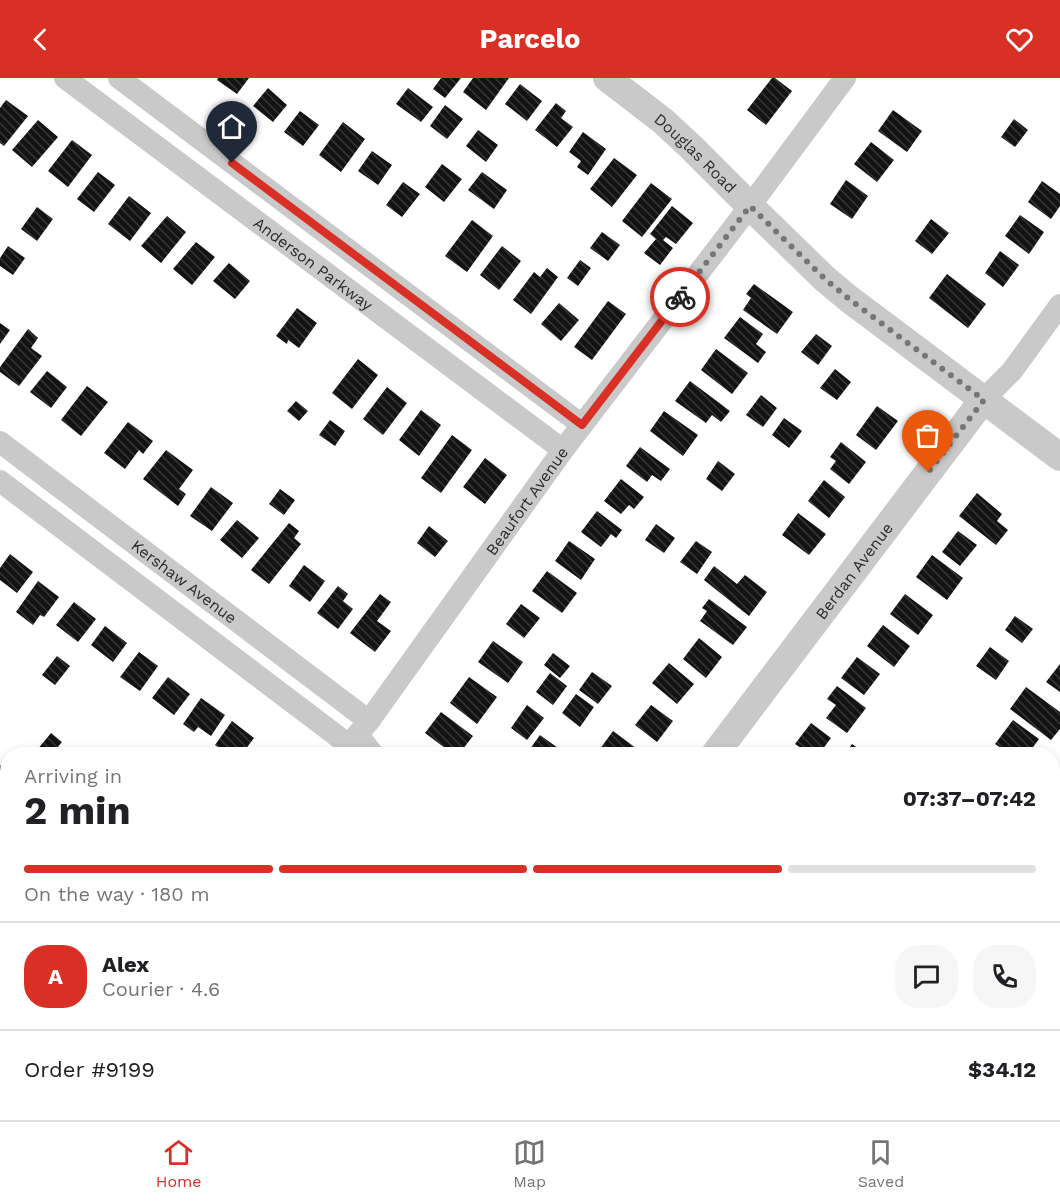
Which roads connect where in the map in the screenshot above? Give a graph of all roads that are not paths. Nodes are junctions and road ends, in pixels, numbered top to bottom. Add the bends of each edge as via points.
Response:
1 (65, 78) edge
2 (119, 78) edge
3 (607, 78) edge
4 (845, 78) edge
5 (750, 206) junction
6 (1060, 305) edge
7 (984, 400) junction
8 (582, 425) junction
9 (0, 442) edge
10 (563, 450) junction
11 (1060, 457) edge
12 (0, 481) edge
13 (354, 739) edge
14 (720, 747) edge

1 - 10 street, Anderson Parkway
2 - 8 street, Anderson Parkway
3 - 5 street, Douglas Road via 678,134
4 - 5 street, Beaufort Avenue
5 - 7 street, Douglas Road via 849,299
5 - 8 street, Beaufort Avenue
6 - 7 street, Berdan Avenue via 1012,371
7 - 11 street, Douglas Road
7 - 14 street, Berdan Avenue
8 - 10 street, Beaufort Avenue
9 - 13 street, Kershaw Avenue
10 - 13 street, Beaufort Avenue
12 - 13 street, Kershaw Avenue

